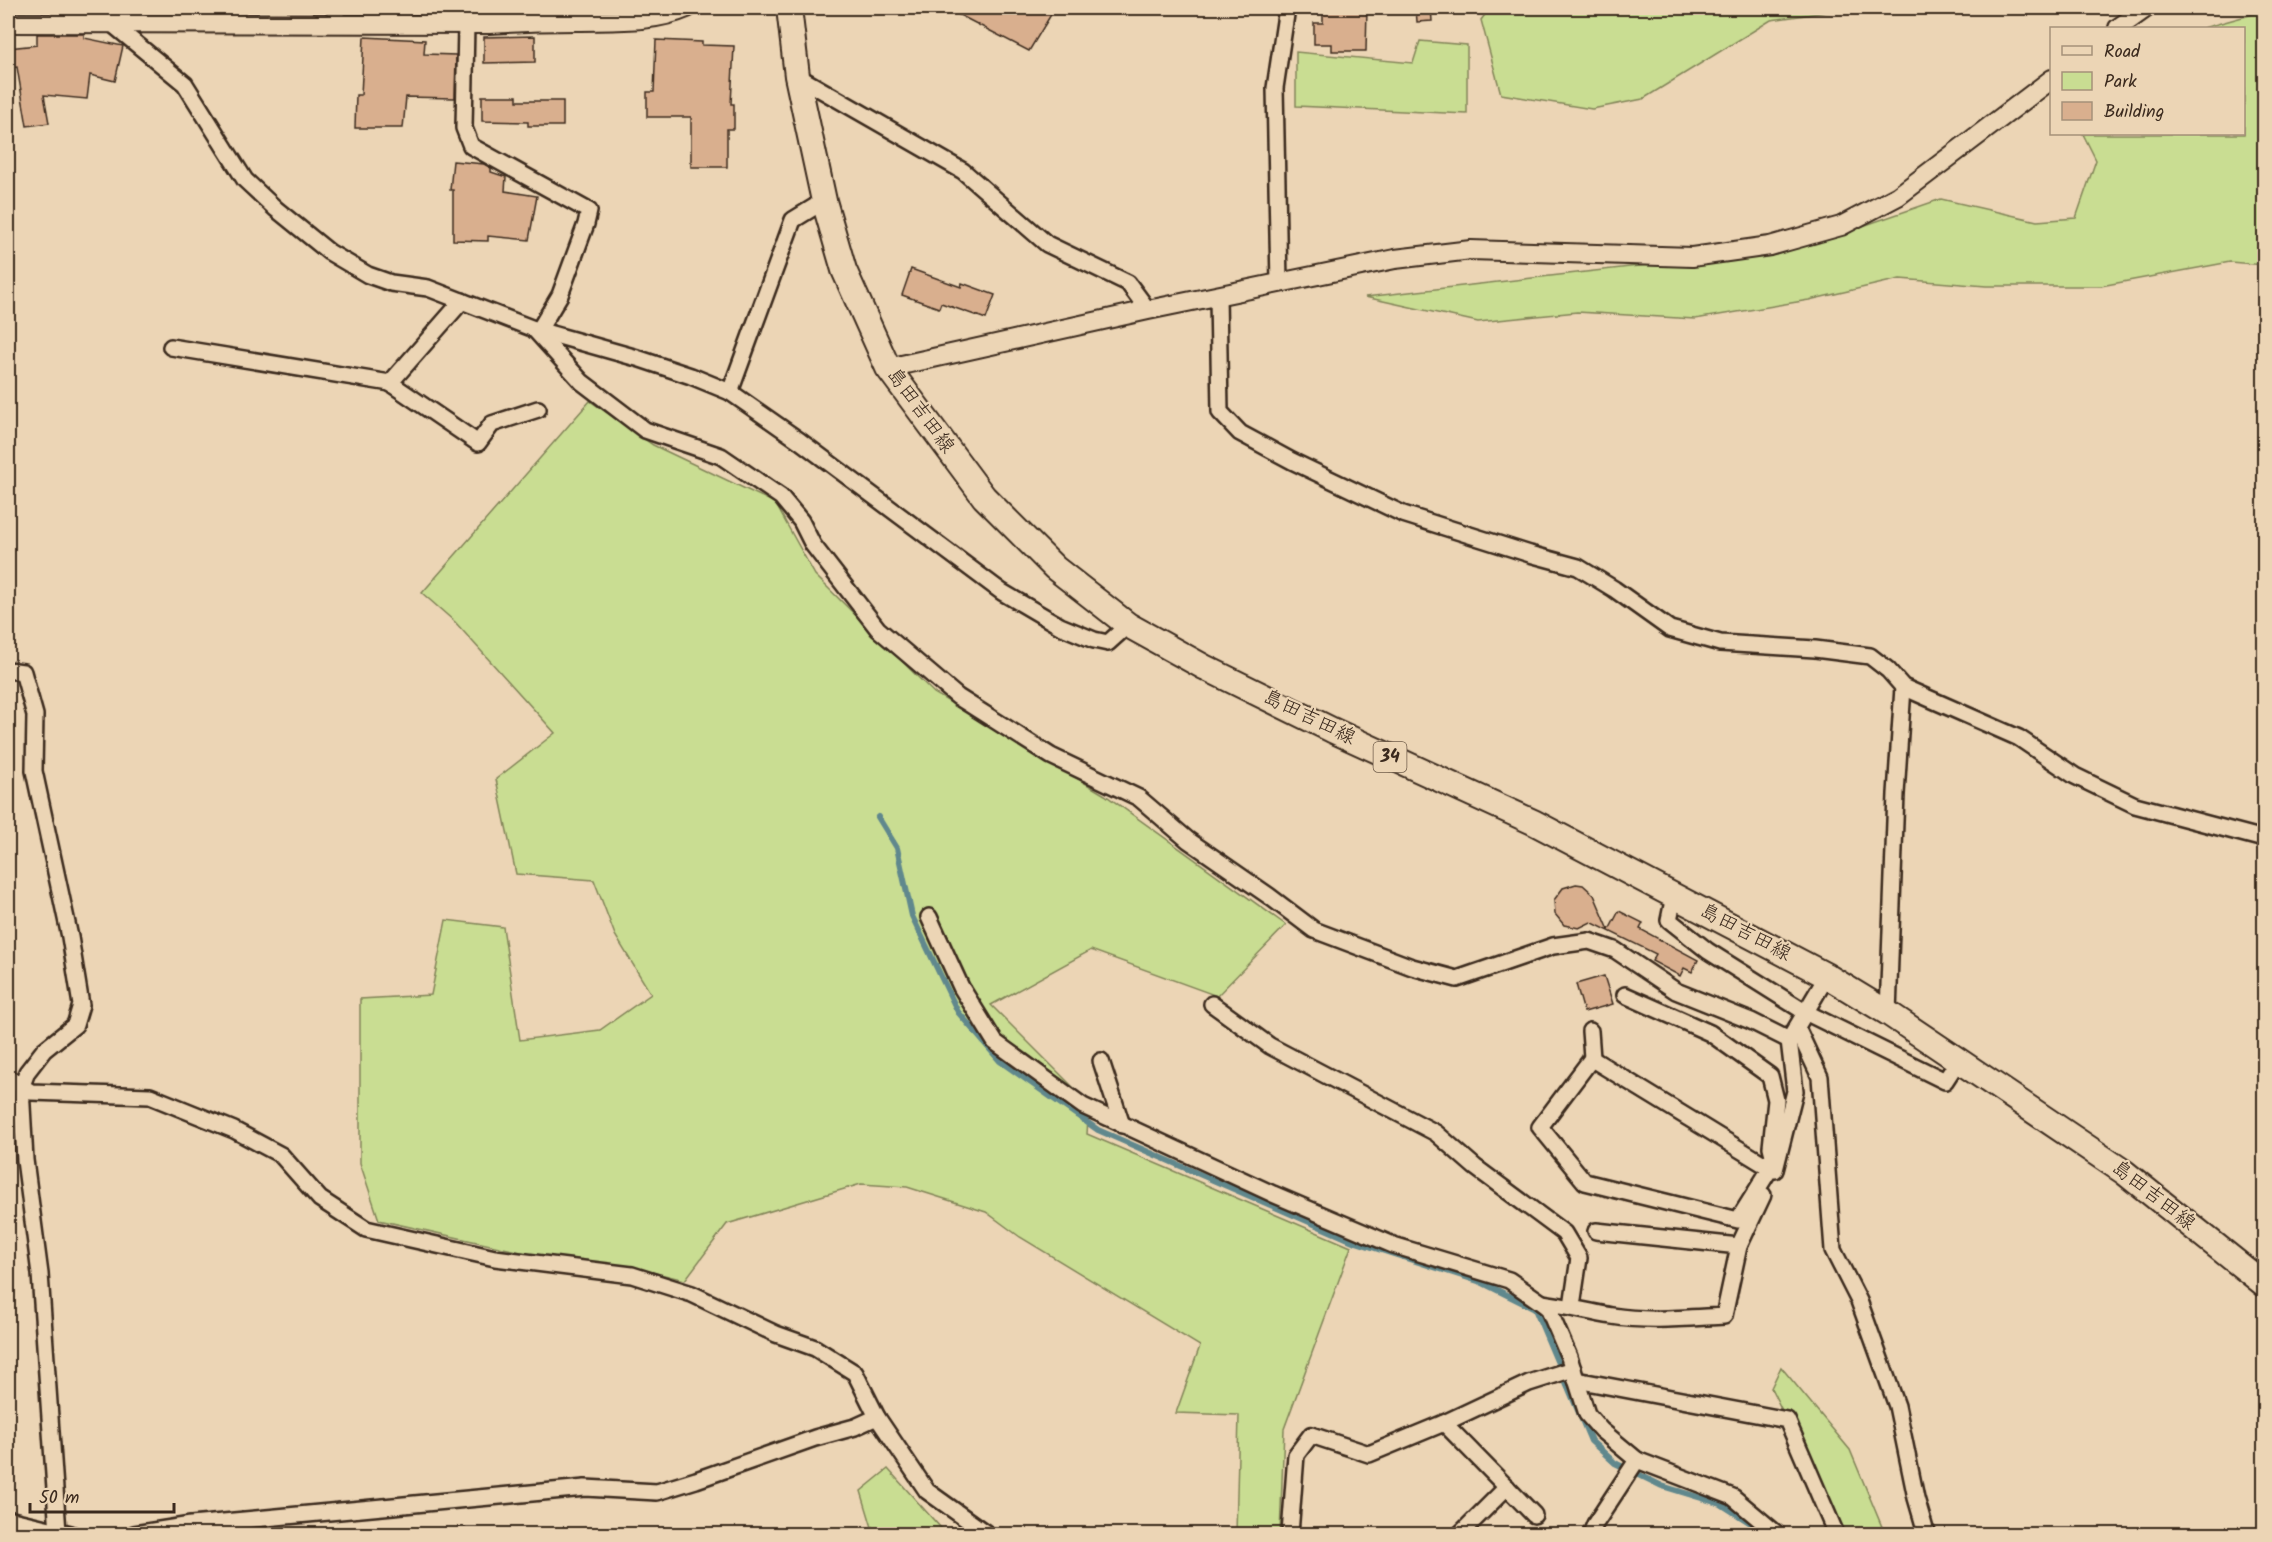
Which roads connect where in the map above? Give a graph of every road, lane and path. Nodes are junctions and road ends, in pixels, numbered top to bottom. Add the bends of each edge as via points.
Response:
1 (687, 8) edge
2 (789, 8) edge
3 (1287, 8) edge
4 (2146, 8) edge
5 (135, 15) edge
6 (335, 15) edge
7 (489, 16) edge
8 (8, 23) edge
9 (111, 23) junction
10 (466, 24) junction
11 (2119, 27) edge
12 (797, 76) junction
13 (2050, 81) edge
14 (824, 201) junction
15 (1279, 283) junction
16 (1218, 296) junction
17 (462, 301) junction
18 (1148, 310) junction
19 (537, 330) junction
20 (171, 347) dead end
21 (888, 368) junction
22 (390, 383) junction
23 (729, 392) junction
24 (538, 409) dead end
25 (1128, 625) junction
26 (8, 670) edge
27 (1903, 687) junction
28 (2265, 839) edge
29 (1674, 896) junction
30 (929, 917) dead end
31 (1825, 979) junction
32 (1626, 995) dead end
33 (1212, 1004) dead end
34 (1807, 1008) junction
35 (1887, 1013) junction
36 (1590, 1031) dead end
37 (1793, 1034) junction
38 (1592, 1058) junction
39 (1101, 1061) dead end
40 (1958, 1061) junction
41 (8, 1078) edge
42 (21, 1088) junction
43 (1122, 1125) junction
44 (1775, 1163) junction
45 (1596, 1231) dead end
46 (1739, 1246) junction
47 (2265, 1284) edge
48 (1542, 1303) junction
49 (1572, 1306) junction
50 (1574, 1373) junction
51 (877, 1417) junction
52 (1444, 1423) junction
53 (1637, 1460) junction
54 (1507, 1487) junction
55 (1534, 1515) dead end
56 (8, 1519) edge
57 (64, 1533) edge
58 (134, 1534) edge
59 (987, 1534) edge
60 (1290, 1534) edge
61 (1460, 1534) edge
62 (1591, 1534) edge
63 (1777, 1534) edge
64 (1836, 1534) edge
65 (1928, 1534) edge

1 - 7 street via 634,20 528,21
2 - 12 main road, 島田吉田線 / 34
3 - 15 street via 1275,88
4 - 11 street
5 - 6 street
5 - 9 street
6 - 10 street
7 - 10 street
8 - 9 street
9 - 17 street via 185,84 245,180 329,252 368,275 428,288
10 - 19 street via 464,128 471,146 589,211 560,295
12 - 14 main road, 島田吉田線 / 34
12 - 18 street via 963,171 1047,244 1128,283
13 - 15 street via 1898,196 1842,226 1770,246 1692,257 1471,250 1395,259
14 - 21 main road, 島田吉田線 / 34 via 844,270
14 - 23 street via 793,220
15 - 16 street
16 - 18 street
16 - 27 street via 1220,412 1239,433 1403,514 1578,567 1670,629 1720,643 1870,656
17 - 19 street
17 - 22 street
18 - 21 street
19 - 23 street via 637,358
19 - 37 street via 582,382 645,430 721,456 781,498 878,629 958,697 1051,756 1138,798 1188,840 1314,930 1412,967 1457,979 1553,946 1589,941 1616,950 1676,991
20 - 22 street
21 - 25 main road, 島田吉田線 / 34 via 984,497 1055,568
22 - 24 street via 478,443 492,424
23 - 25 street via 1002,592 1094,640 1108,643
25 - 29 main road, 島田吉田線 / 34 via 1204,667 1533,822
26 - 42 street via 22,672 35,716 34,771 81,1005 75,1025 44,1050 27,1072
27 - 28 street via 2019,738 2075,776 2135,805
27 - 35 street
29 - 31 main road, 島田吉田線 / 34
29 - 34 street via 1669,920 1708,951
30 - 43 street via 961,987 996,1042 1083,1106
31 - 34 street
31 - 35 main road, 島田吉田線 / 34
32 - 44 street via 1710,1033 1770,1076 1776,1100 1771,1147
33 - 49 street via 1270,1046 1436,1133 1564,1233 1579,1258
34 - 37 street
34 - 40 street via 1945,1081
35 - 40 main road, 島田吉田線 / 34
36 - 38 street
37 - 44 street via 1795,1091
37 - 65 street via 1820,1077 1833,1250 1859,1301 1897,1406 1916,1498
38 - 44 street via 1762,1163
38 - 44 street via 1540,1127 1585,1182 1738,1220
39 - 43 street
40 - 47 main road, 島田吉田線 / 34 via 2124,1172
41 - 42 street
42 - 51 street via 31,1092 150,1096 234,1130 281,1155 320,1198 366,1229 495,1258 632,1275 692,1294 815,1348 855,1373
42 - 57 street
43 - 48 street via 1393,1245 1509,1280
44 - 46 street
45 - 46 street
46 - 49 street via 1724,1316 1613,1316
48 - 49 street
48 - 50 street via 1548,1308
50 - 52 street via 1529,1383
50 - 53 street via 1587,1414
50 - 64 street via 1786,1420
51 - 58 street via 657,1492 585,1488 192,1525
51 - 59 street via 927,1491
52 - 54 street
52 - 60 street via 1368,1454 1311,1435 1296,1455
53 - 62 street
53 - 63 street via 1732,1497
54 - 55 street
54 - 61 street
56 - 57 street

